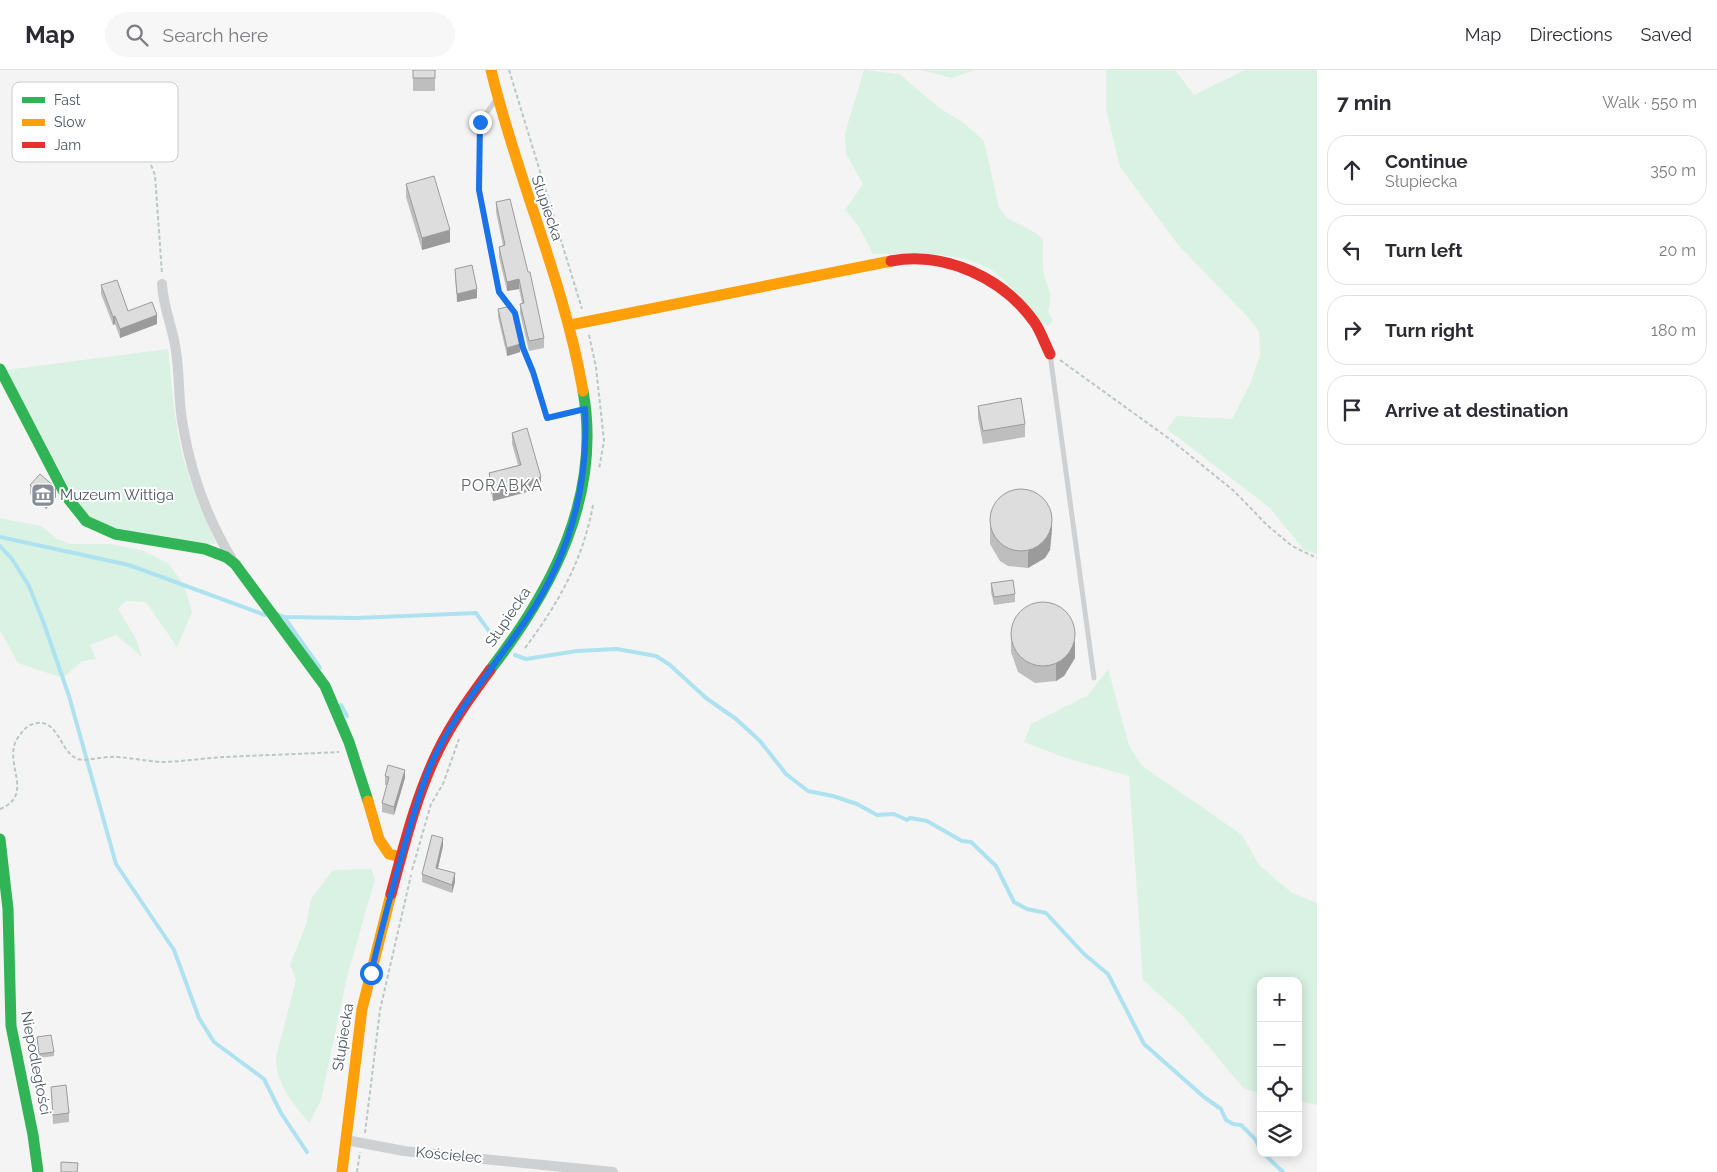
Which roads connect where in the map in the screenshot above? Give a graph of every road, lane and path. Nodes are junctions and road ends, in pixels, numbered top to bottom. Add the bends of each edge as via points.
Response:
1 (491, 70) edge
2 (509, 70) edge
3 (496, 100) junction
4 (151, 164) dead end
5 (162, 284) joint
6 (586, 322) junction
7 (570, 325) junction
8 (1050, 354) junction
9 (0, 369) edge
10 (585, 409) junction
11 (599, 470) dead end
12 (594, 498) dead end
13 (1317, 558) edge
14 (235, 564) junction
15 (525, 648) dead end
16 (1094, 678) dead end
17 (459, 739) dead end
18 (351, 751) junction
19 (0, 809) edge
20 (0, 839) edge
21 (401, 857) junction
22 (346, 1140) junction
23 (364, 1144) junction
24 (38, 1172) edge
25 (342, 1172) edge
26 (357, 1172) edge
27 (612, 1172) edge

1 - 3 street, Słupiecka
2 - 6 path
3 - 7 street, Słupiecka
3 - 10 lane via 480,122 479,190 499,292 515,313 523,348 547,418
4 - 5 path via 156,191
5 - 14 street via 162,298 177,354 182,425 189,454 211,518
6 - 7 street
6 - 8 street via 903,259 954,263 988,279 1035,322
6 - 11 path via 596,367 604,441
7 - 10 street, Słupiecka
8 - 13 path via 1171,440 1234,491 1292,546
8 - 16 lane
9 - 14 street via 63,488 78,514 86,521 97,528 137,539 208,550 224,555
10 - 21 street, Słupiecka via 587,446 583,481 558,564 527,619 473,693 438,749
12 - 15 path via 588,531 572,574 548,618
14 - 18 street via 325,686 337,708
17 - 23 path via 443,784 431,804 411,874 380,1010
18 - 19 path via 161,762 116,757 83,760 74,758 66,750 51,726 34,724 16,739 12,761 18,788 15,798
18 - 21 street via 380,840 389,854
20 - 24 street, Niepodległości via 9,918 11,1025 30,1114
21 - 22 street, Słupiecka via 362,1011
22 - 23 street, Kościelec
22 - 25 street, Słupiecka
23 - 26 path
23 - 27 street, Kościelec

